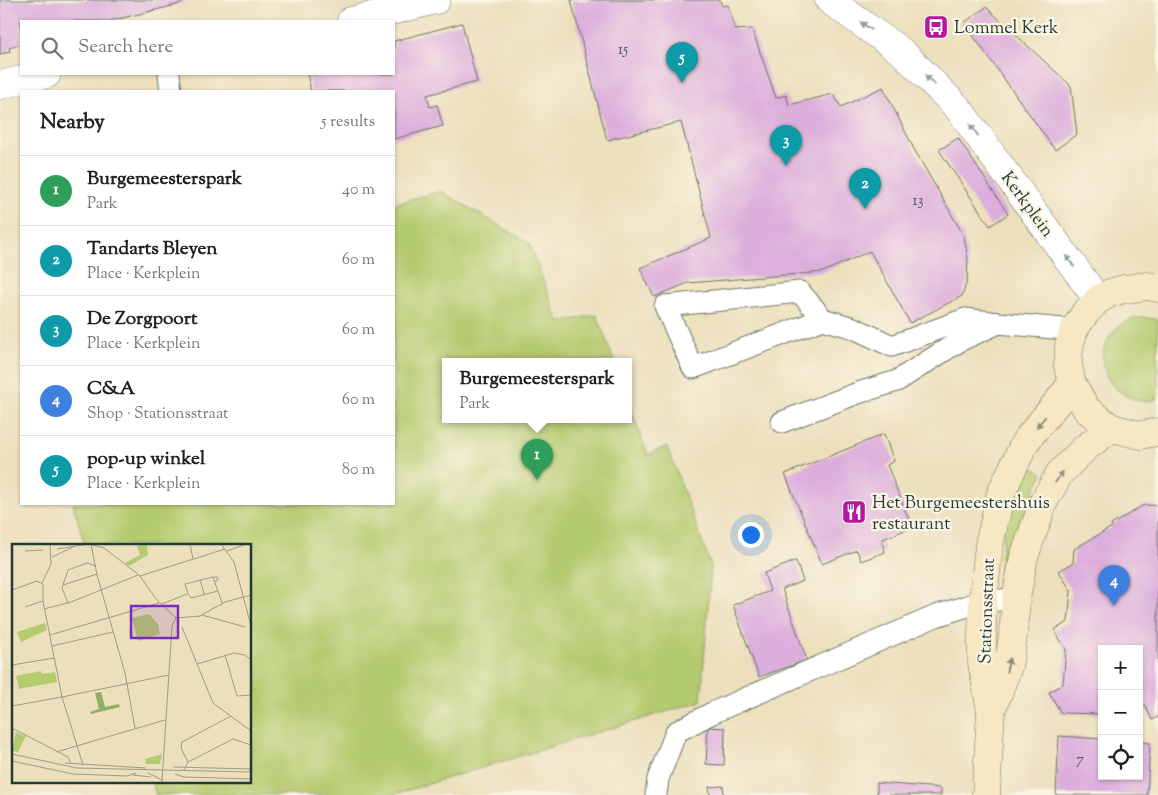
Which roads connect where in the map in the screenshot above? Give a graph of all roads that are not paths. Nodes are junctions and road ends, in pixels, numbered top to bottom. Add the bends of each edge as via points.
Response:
1 (436, 0) edge
2 (829, 0) edge
3 (355, 20) edge
4 (43, 75) edge
5 (168, 75) edge
6 (0, 85) edge
7 (171, 90) edge
8 (1158, 288) edge
9 (1098, 300) junction
10 (823, 319) junction
11 (1000, 323) junction
12 (1074, 330) junction
13 (1072, 384) junction
14 (782, 422) dead end
15 (1112, 428) junction
16 (1158, 432) edge
17 (1016, 599) junction
18 (983, 601) junction
19 (991, 711) junction
20 (656, 795) edge
21 (986, 795) edge

1 - 3 street
9 -> 2 street, Kerkplein via 958,108 902,52
4 - 6 street
5 - 7 lane
8 - 9 main road via 1124,288
9 - 12 main road via 1084,313
10 - 10 lane via 693,368 665,306 800,292
10 - 11 lane via 854,328 892,346 965,319
11 - 12 lane
11 - 14 lane via 961,340 897,381
12 - 13 main road via 1068,366
13 - 15 main road via 1087,410
13 -> 18 main road, Stationsstraat via 1025,442 1001,493 989,545
15 - 16 main road via 1140,435
17 -> 15 main road, Stationsstraat via 1024,557 1044,501 1060,473 1085,448
17 - 18 lane
19 -> 17 main road, Stationsstraat via 1008,667
18 - 19 main road, Stationsstraat via 982,663
18 - 20 lane via 936,616 712,713 676,732 658,779
19 - 21 main road, Stationsstraat

